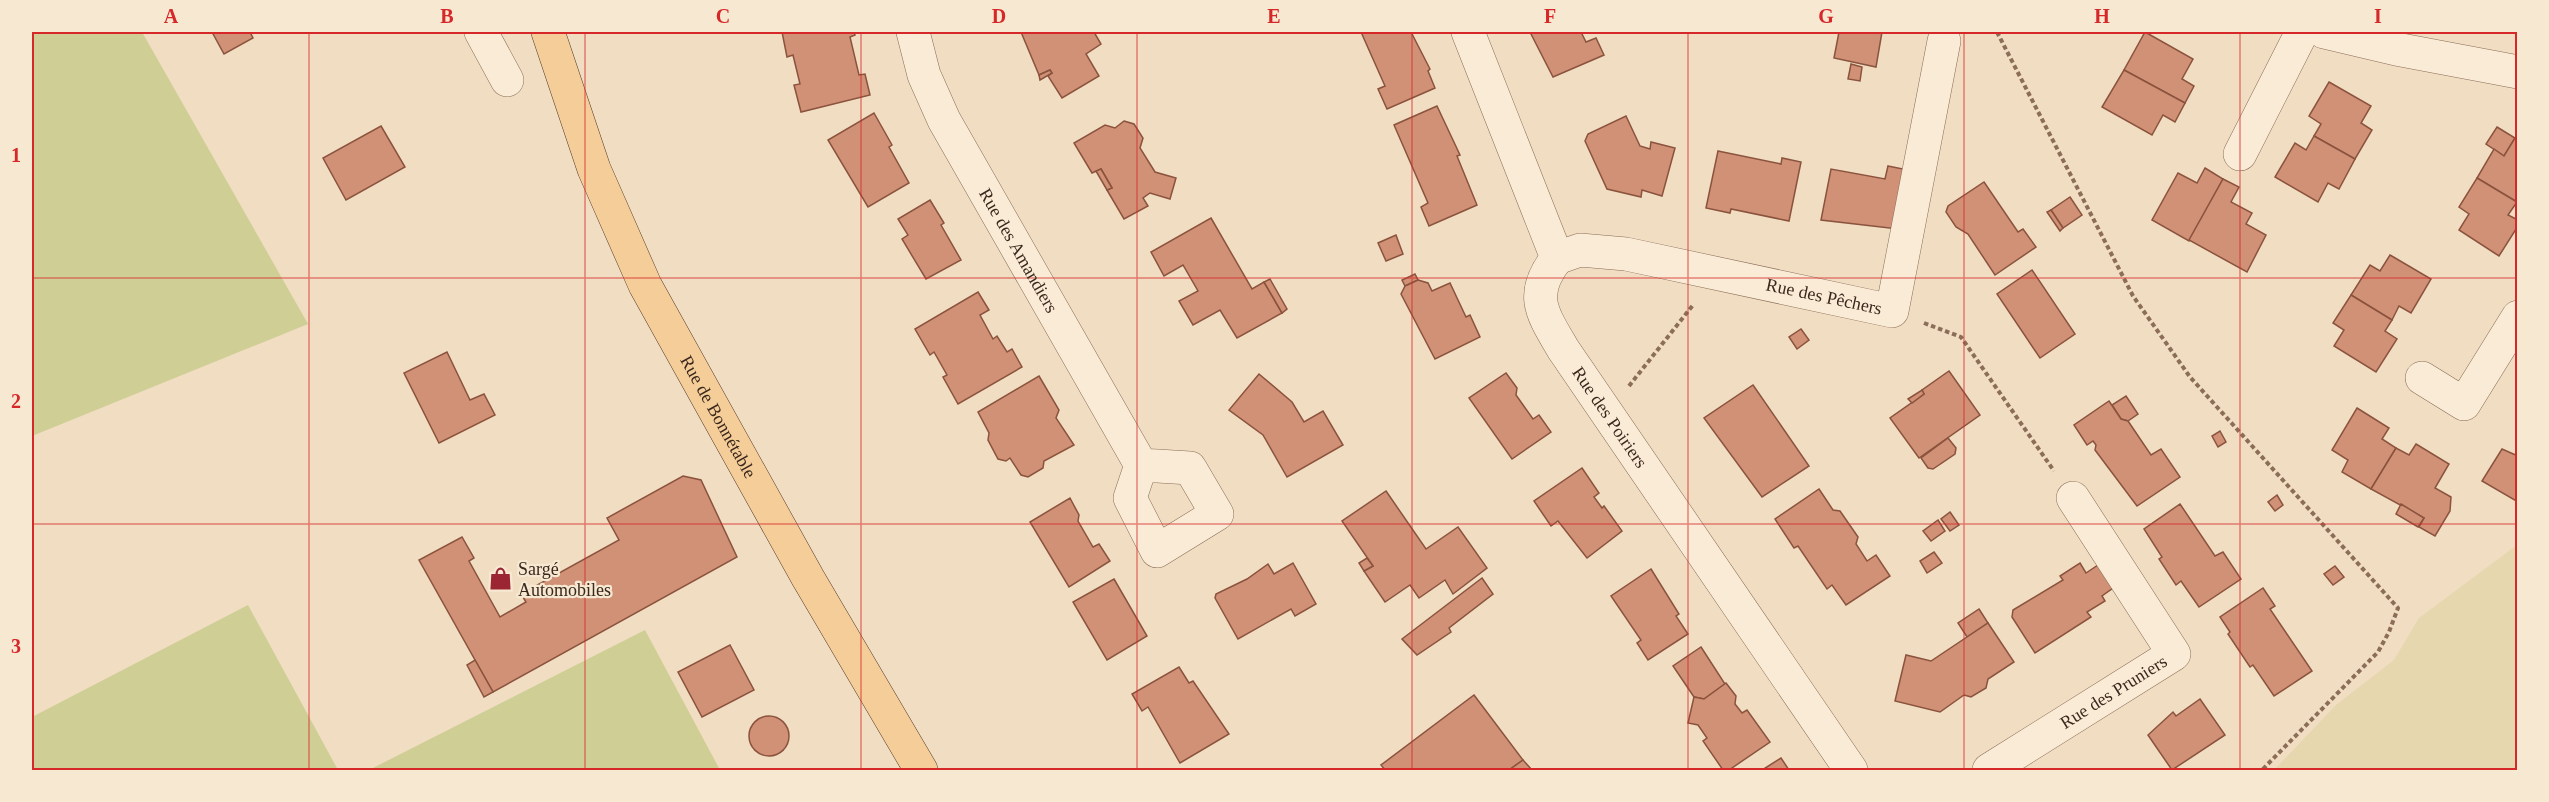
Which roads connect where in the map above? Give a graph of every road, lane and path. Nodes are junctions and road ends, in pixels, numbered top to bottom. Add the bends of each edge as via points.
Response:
1 (481, 32) edge
2 (913, 32) edge
3 (1468, 32) edge
4 (1996, 32) edge
5 (2302, 32) edge
6 (2324, 32) edge
7 (551, 36) edge
8 (1944, 41) dead end
9 (2517, 72) edge
10 (507, 80) dead end
11 (2240, 153) dead end
12 (1557, 258) junction
13 (1718, 274) junction
14 (1892, 311) junction
15 (2517, 317) edge
16 (2422, 378) dead end
17 (1607, 414) junction
18 (1141, 465) dead end
19 (2073, 498) joint
20 (921, 771) edge
21 (1851, 771) edge
22 (1989, 771) edge
23 (2262, 771) edge

1 - 10 street
2 - 18 street, Rue des Amandiers via 924,75 944,120
3 - 12 street
4 - 23 path via 2133,296 2190,377 2398,608 2378,652
5 - 11 street
6 - 9 street
7 - 20 main road, Rue de Bonnétable via 594,170 645,285
8 - 14 street, Rue des Pêchers
12 - 13 street, Rue des Pêchers via 1580,250 1626,254
12 - 17 street, Rue des Poiriers via 1546,273 1539,295 1543,315
13 - 14 street, Rue des Pêchers
13 - 17 path
14 - 19 path via 1961,337
15 - 16 street via 2464,404
17 - 21 street, Rue des Poiriers
19 - 22 street, Rue des Pruniers via 2174,654

